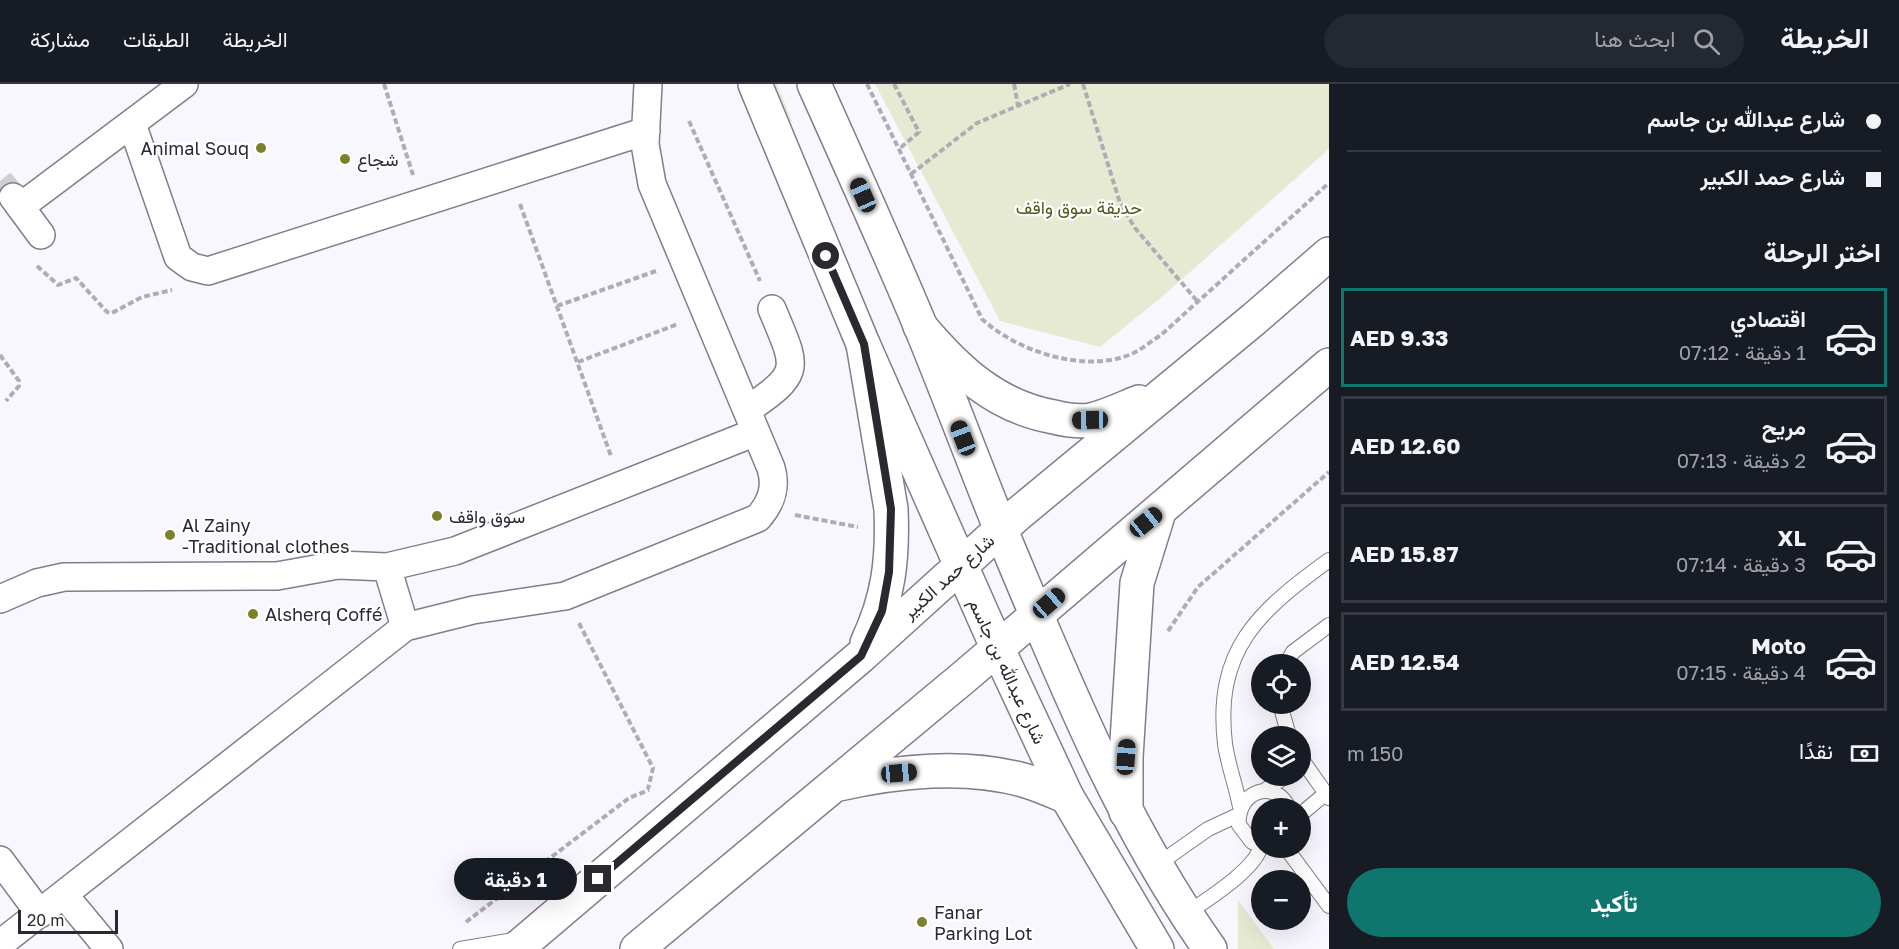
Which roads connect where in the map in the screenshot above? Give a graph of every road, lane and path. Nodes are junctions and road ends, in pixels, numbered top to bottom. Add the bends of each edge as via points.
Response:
1 (184, 84) edge
2 (384, 84) edge
3 (648, 84) edge
4 (755, 84) edge
5 (814, 84) edge
6 (867, 84) edge
7 (894, 84) edge
8 (1014, 84) edge
9 (1070, 84) edge
10 (1083, 84) edge
11 (1018, 106) junction
12 (689, 120) dead end
13 (132, 124) junction
14 (646, 131) junction
15 (899, 149) junction
16 (911, 174) junction
17 (510, 175) junction
18 (1329, 183) edge
19 (422, 202) junction
20 (41, 235) dead end
21 (1329, 254) edge
22 (32, 261) dead end
23 (685, 261) junction
24 (199, 270) junction
25 (1198, 302) junction
26 (557, 306) junction
27 (772, 309) joint
28 (706, 313) junction
29 (920, 326) junction
30 (864, 344) junction
31 (0, 356) edge
32 (578, 362) junction
33 (1329, 365) edge
34 (1171, 388) junction
35 (6, 401) dead end
36 (752, 421) junction
37 (1329, 472) edge
38 (621, 484) junction
39 (765, 510) junction
40 (1159, 512) junction
41 (1000, 528) junction
42 (892, 533) junction
43 (1329, 560) edge
44 (959, 565) junction
45 (387, 567) junction
46 (565, 596) junction
47 (0, 600) edge
48 (1036, 614) junction
49 (1329, 625) edge
50 (405, 627) junction
51 (1167, 633) dead end
52 (997, 647) junction
53 (1292, 654) edge
54 (861, 656) junction
55 (1311, 774) edge
56 (831, 786) junction
57 (1272, 786) edge
58 (648, 790) junction
59 (700, 791) junction
60 (1264, 792) junction
61 (1327, 796) edge
62 (1067, 797) junction
63 (1281, 798) edge
64 (1311, 807) edge
65 (1239, 811) junction
66 (1126, 812) junction
67 (1251, 839) edge
68 (1255, 858) edge
69 (1293, 858) edge
70 (0, 860) edge
71 (1157, 865) junction
72 (65, 896) junction
73 (1329, 906) edge
74 (40, 914) junction
75 (1186, 914) junction
76 (458, 929) dead end
77 (523, 943) edge
78 (0, 944) edge
79 (109, 949) edge
80 (460, 949) edge
81 (636, 949) edge
82 (1157, 949) edge
83 (1210, 949) edge

1 - 13 street
2 - 19 path
3 - 14 street
4 - 30 main road, شارع عبدالله بن جاسم
5 - 29 main road
6 - 15 path
7 - 15 path via 919,132
8 - 11 path
9 - 11 path
10 - 25 path via 1120,203 1135,228
11 - 16 path via 977,123
12 - 27 path
13 - 20 street via 16,202
13 - 24 street via 178,257
14 - 17 street
14 - 23 street via 652,184
15 - 16 path
16 - 25 path via 982,319 1023,346 1049,356 1090,361 1130,355 1161,335
17 - 19 street
17 - 26 path
18 - 25 path
19 - 24 street via 215,270
21 - 34 main road, شارع حمد الكبير
22 - 24 path via 58,285 76,278 112,314 142,297 183,285
23 - 26 path
23 - 28 street
26 - 32 path
27 - 36 street via 790,352 792,370
28 - 32 path
28 - 36 street
29 - 34 main road via 981,387 1033,413 1090,420
29 - 41 main road
30 - 42 main road
30 - 44 main road, شارع عبدالله بن جاسم
31 - 35 path via 19,381
32 - 38 path
33 - 40 main road
34 - 41 main road, شارع حمد الكبير
36 - 38 street
36 - 39 street via 775,480
37 - 51 path via 1198,587
38 - 45 street via 455,551
39 - 42 path
39 - 46 street via 758,518
40 - 48 main road
40 - 66 main road via 1137,583
41 - 44 main road, شارع حمد الكبير
41 - 48 main road
42 - 54 main road via 882,611
43 - 65 lane via 1267,608 1248,631 1234,658 1223,717
44 - 52 main road, شارع عبدالله بن جاسم
44 - 54 main road, شارع حمد الكبير
45 - 47 street via 339,565 277,576 64,577 37,583
45 - 50 street
46 - 50 street via 473,610
46 - 58 path via 653,768
48 - 52 main road
48 - 66 main road
49 - 53 lane
50 - 72 street
52 - 56 main road
52 - 62 main road, شارع عبدالله بن جاسم
54 - 59 main road, شارع حمد الكبير
55 - 61 lane
56 - 62 main road via 933,770 1023,780
56 - 81 main road
57 - 60 lane
58 - 59 path via 665,786
58 - 76 path via 629,798
59 - 77 main road, شارع حمد الكبير
60 - 63 lane
60 - 65 lane via 1246,799
61 - 64 lane
62 - 82 main road, شارع عبدالله بن جاسم
65 - 67 lane via 1239,825
65 - 71 lane
66 - 71 main road
68 - 75 lane
69 - 73 lane
70 - 74 street
71 - 75 main road
72 - 74 street
72 - 79 street
74 - 78 street
75 - 83 main road
77 - 80 lane

